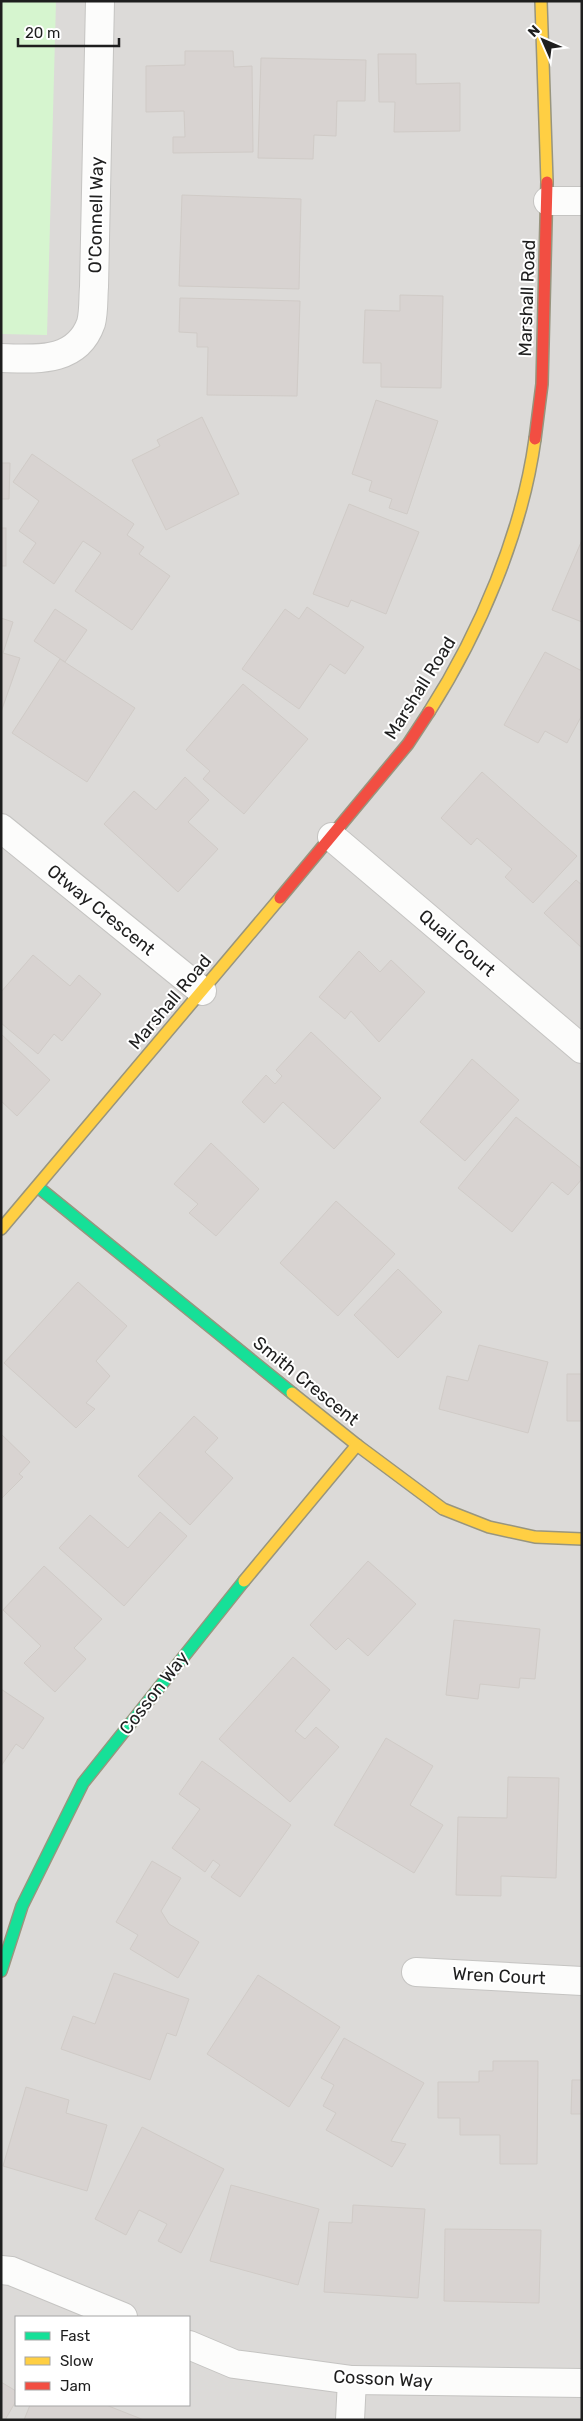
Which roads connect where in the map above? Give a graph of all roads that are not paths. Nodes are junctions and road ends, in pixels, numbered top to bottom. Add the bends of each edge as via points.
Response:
1 (100, 1) edge
2 (541, 1) edge
3 (548, 201) junction
4 (582, 201) edge
5 (1, 358) edge
6 (1, 828) edge
7 (332, 837) junction
8 (202, 992) junction
9 (582, 1049) edge
10 (38, 1187) junction
11 (1, 1229) edge
12 (357, 1446) junction
13 (582, 1539) edge
14 (1, 1971) edge
15 (416, 1972) dead end
16 (582, 1981) edge
17 (1, 2270) edge
18 (121, 2316) edge
19 (190, 2345) edge
20 (352, 2380) junction
21 (582, 2383) edge
22 (350, 2420) edge

1 - 5 street, O'Connell Way via 91,322 80,344 56,357
2 - 3 street, Marshall Road
3 - 4 street
3 - 7 street, Marshall Road via 542,384 533,451 516,520 492,593 457,668 413,736
6 - 8 street, Otway Crescent
7 - 8 street, Marshall Road
7 - 9 street, Quail Court
8 - 10 street, Marshall Road
10 - 11 street, Marshall Road
10 - 12 street, Smith Crescent
12 - 13 street, Smith Crescent via 443,1510 489,1527 535,1537
12 - 14 street, Cosson Way via 207,1625 83,1783 22,1906
15 - 16 street, Wren Court
17 - 18 street via 11,2271
19 - 20 street, Cosson Way via 234,2364
20 - 21 street, Cosson Way
20 - 22 street

